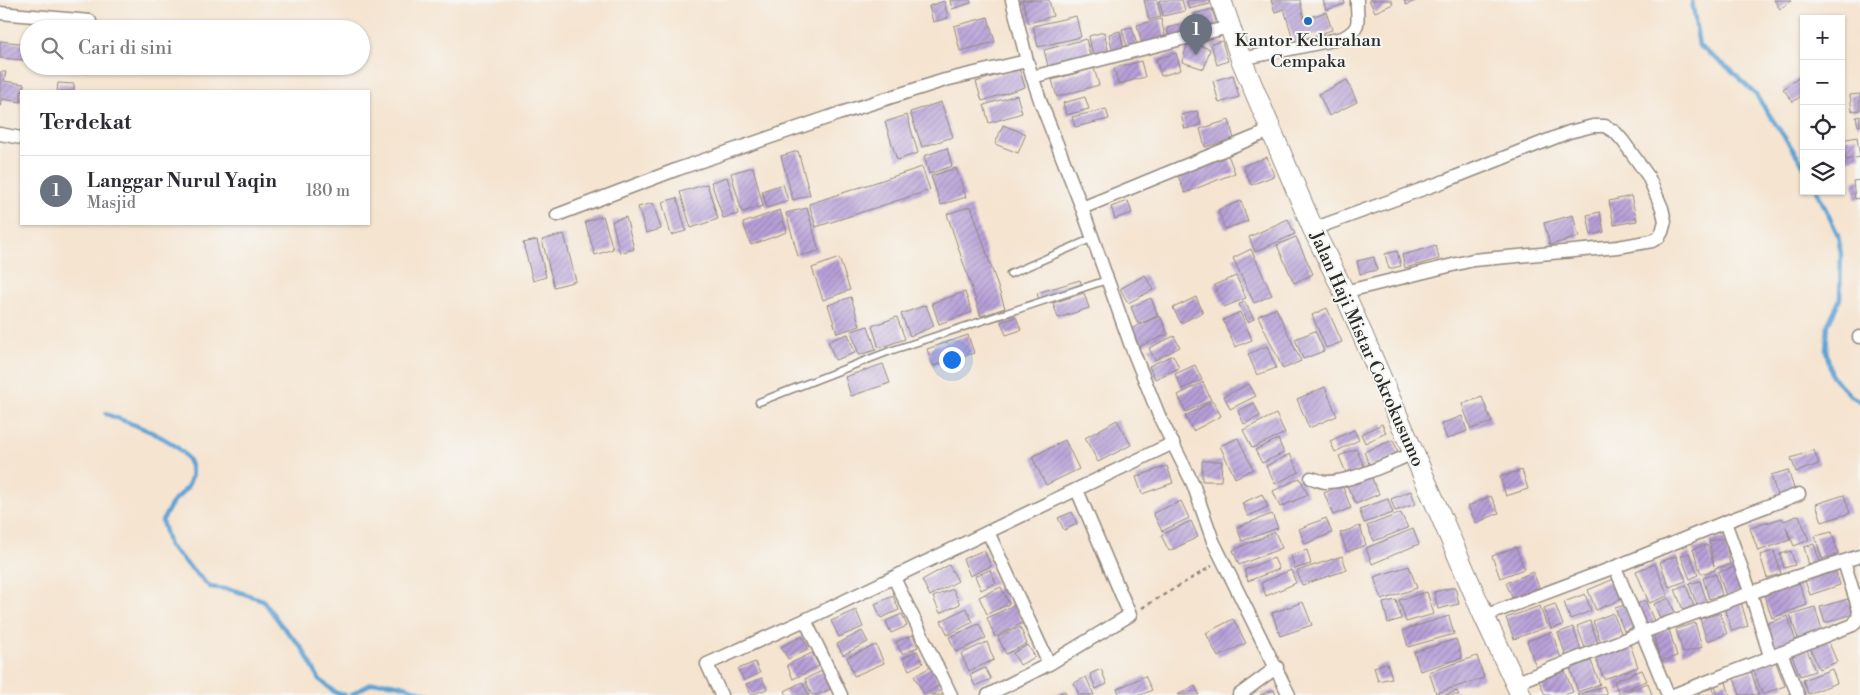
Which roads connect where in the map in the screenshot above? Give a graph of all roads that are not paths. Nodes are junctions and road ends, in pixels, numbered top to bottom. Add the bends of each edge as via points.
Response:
1 (1012, 0) edge
2 (1221, 0) edge
3 (1357, 0) edge
4 (0, 12) edge
5 (80, 20) edge
6 (1229, 27) junction
7 (1241, 59) junction
8 (1028, 60) junction
9 (1032, 77) junction
10 (1272, 130) junction
11 (0, 134) edge
12 (20, 138) edge
13 (1082, 208) junction
14 (557, 215) dead end
15 (1313, 229) junction
16 (1092, 238) junction
17 (1010, 274) dead end
18 (1107, 280) junction
19 (1344, 292) junction
20 (759, 402) dead end
21 (1173, 443) junction
22 (1414, 453) junction
23 (1311, 478) dead end
24 (1077, 490) junction
25 (1799, 494) dead end
26 (1724, 522) junction
27 (988, 532) junction
28 (1860, 556) edge
29 (1844, 562) junction
30 (1615, 567) junction
31 (894, 578) junction
32 (1751, 594) junction
33 (1484, 616) junction
34 (805, 620) junction
35 (1643, 632) junction
36 (1775, 655) junction
37 (1049, 664) junction
38 (1277, 668) junction
39 (1518, 689) edge
40 (722, 695) edge
41 (841, 695) edge
42 (951, 695) edge
43 (988, 695) edge
44 (1239, 695) edge
45 (1289, 695) edge
46 (1668, 695) edge
47 (1673, 695) edge
48 (1798, 695) edge

1 - 8 street
2 - 6 main road, Jalan Haji Mistar Cokrokusumo
3 - 7 street via 1358,26 1343,38
4 - 5 street
6 - 7 main road, Jalan Haji Mistar Cokrokusumo
6 - 9 street
7 - 10 main road, Jalan Haji Mistar Cokrokusumo
8 - 9 street
8 - 14 street via 945,80 838,114
9 - 13 street
10 - 13 street
10 - 15 main road, Jalan Haji Mistar Cokrokusumo
11 - 12 street
13 - 16 street
15 - 19 main road, Jalan Haji Mistar Cokrokusumo
15 - 19 street via 1569,132 1593,126 1605,126 1623,141 1648,176 1662,208 1665,221 1662,232 1652,241 1473,260
16 - 17 lane
16 - 18 street
18 - 20 lane via 890,352
18 - 21 street via 1130,346
19 - 22 main road, Jalan Haji Mistar Cokrokusumo
21 - 24 street
21 - 38 street via 1193,484 1213,541
22 - 23 street via 1345,478 1327,482
22 - 33 main road, Jalan Haji Mistar Cokrokusumo
24 - 27 street
24 - 37 street via 1130,615
25 - 26 street
26 - 30 street
26 - 32 street
27 - 31 street
27 - 37 street
28 - 29 street
29 - 32 street
29 - 36 street via 1859,610 1854,625
30 - 33 street
30 - 35 street
31 - 34 street
31 - 42 street
32 - 35 street
32 - 36 street
33 - 39 main road, Jalan Haji Mistar Cokrokusumo
34 - 40 street via 707,664
34 - 41 street
35 - 39 street
35 - 46 street
36 - 47 street
36 - 48 street
37 - 43 street
38 - 44 street
38 - 45 street

